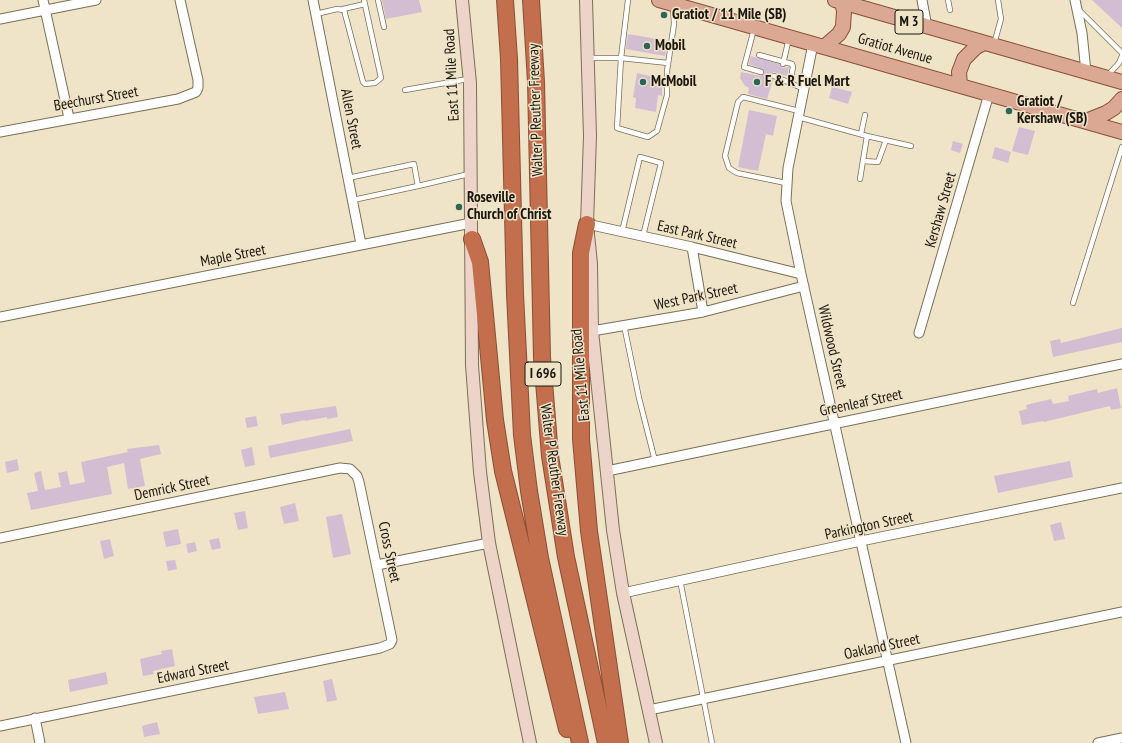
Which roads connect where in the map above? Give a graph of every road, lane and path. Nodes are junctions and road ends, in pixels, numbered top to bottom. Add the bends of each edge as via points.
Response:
1 (96, 0) edge
2 (180, 0) edge
3 (313, 0) edge
4 (378, 0) edge
5 (462, 0) edge
6 (505, 0) edge
7 (531, 0) edge
8 (586, 0) edge
9 (628, 0) edge
10 (659, 0) edge
11 (922, 0) edge
12 (948, 0) edge
13 (998, 0) edge
14 (838, 1) edge
15 (364, 2) edge
16 (672, 2) edge
17 (1076, 4) edge
18 (44, 5) edge
19 (343, 9) junction
20 (950, 10) dead end
21 (316, 14) junction
22 (0, 19) edge
23 (384, 27) dead end
24 (927, 27) junction
25 (755, 28) junction
26 (789, 37) junction
27 (989, 44) junction
28 (818, 45) junction
29 (748, 52) junction
30 (1122, 54) edge
31 (588, 58) junction
32 (621, 58) junction
33 (668, 63) junction
34 (783, 63) junction
35 (761, 72) dead end
36 (1086, 72) junction
37 (774, 76) dead end
38 (1105, 77) junction
39 (470, 79) junction
40 (1122, 82) edge
41 (790, 83) junction
42 (960, 85) junction
43 (804, 89) junction
44 (405, 90) dead end
45 (989, 94) junction
46 (1122, 99) edge
47 (798, 114) junction
48 (865, 115) dead end
49 (68, 118) junction
50 (1086, 121) junction
51 (0, 132) edge
52 (1122, 132) edge
53 (860, 134) junction
54 (867, 136) junction
55 (886, 140) junction
56 (911, 146) dead end
57 (1122, 147) edge
58 (863, 161) junction
59 (471, 174) junction
60 (348, 178) junction
61 (860, 179) dead end
62 (786, 183) junction
63 (418, 186) junction
64 (352, 200) junction
65 (471, 223) junction
66 (587, 224) junction
67 (622, 232) junction
68 (643, 236) junction
69 (472, 239) junction
70 (361, 244) junction
71 (692, 247) junction
72 (800, 274) junction
73 (804, 286) junction
74 (1073, 303) dead end
75 (703, 312) junction
76 (0, 317) edge
77 (624, 325) junction
78 (592, 331) junction
79 (919, 333) dead end
80 (1122, 364) edge
81 (834, 423) junction
82 (655, 461) junction
83 (350, 469) joint
84 (607, 471) junction
85 (1122, 488) edge
86 (0, 538) edge
87 (861, 541) junction
88 (489, 543) junction
89 (377, 565) junction
90 (680, 580) junction
91 (623, 593) junction
92 (1122, 612) edge
93 (390, 644) joint
94 (887, 660) junction
95 (704, 699) junction
96 (649, 710) junction
97 (35, 718) junction
98 (0, 726) edge
99 (1122, 738) edge
100 (40, 743) edge
101 (530, 743) edge
102 (571, 743) edge
103 (580, 743) edge
104 (606, 743) edge
105 (620, 743) edge
106 (656, 743) edge
107 (712, 743) edge
108 (906, 743) edge
109 (1098, 743) edge

1 - 18 street
2 - 49 street, Beechurst Street via 198,80 196,92 178,99
3 - 21 street, Allen Street
4 - 23 lane
5 - 39 main road, East 11 Mile Road
6 - 103 highway, Walter P Reuther Freeway / I 696 via 522,435 528,491 540,558
7 - 104 highway, Walter P Reuther Freeway / I 696 via 536,82 542,364 550,456 566,557
8 - 31 main road, East 11 Mile Road
9 - 32 lane
10 - 16 main road, Gratiot Avenue
11 - 24 street
12 - 20 lane
13 - 27 lane via 1001,19
14 - 24 main road, Gratiot Avenue / M 3
14 - 28 main road via 844,11 843,27 839,34
15 - 19 lane
15 - 19 lane via 380,78 375,84 363,82 346,12
16 - 25 main road, Gratiot Avenue
16 - 33 lane via 674,24
17 - 30 lane
17 - 36 street
18 - 22 street
18 - 49 street
19 - 21 lane
21 - 60 street, Allen Street
24 - 27 main road, Gratiot Avenue / M 3
25 - 26 main road, Gratiot Avenue
25 - 29 lane
26 - 28 main road, Gratiot Avenue
26 - 34 lane
27 - 36 main road, Gratiot Avenue / M 3
27 - 42 main road via 976,47 964,59 960,65
28 - 42 main road, Gratiot Avenue
28 - 43 street
29 - 34 lane
29 - 35 lane via 744,68
30 - 38 lane via 1119,63
31 - 32 lane
31 - 66 main road, East 11 Mile Road via 590,136
32 - 33 lane
32 - 33 lane via 617,128 648,137 657,131 667,95
34 - 41 lane via 792,64
36 - 38 main road, Gratiot Avenue / M 3
37 - 41 lane
38 - 40 main road, Gratiot Avenue / M 3
39 - 44 lane
39 - 59 main road, East 11 Mile Road
41 - 43 lane
42 - 45 main road, Gratiot Avenue
43 - 47 street
45 - 50 main road, Gratiot Avenue
45 - 79 street, Kershaw Street
46 - 50 main road via 1106,113
47 - 53 lane
47 - 62 street
47 - 62 lane via 743,97 738,102 725,156 729,168 737,173
48 - 53 lane
49 - 51 street, Beechurst Street
50 - 52 main road, Gratiot Avenue
53 - 54 lane
54 - 55 lane
54 - 58 lane
55 - 56 lane
55 - 58 lane via 878,162
57 - 74 lane
58 - 61 lane
59 - 63 lane
59 - 65 main road, East 11 Mile Road
60 - 63 lane via 414,164
60 - 64 street, Allen Street
62 - 72 street via 786,201
63 - 64 lane
64 - 70 street, Allen Street
65 - 69 main road, East 11 Mile Road
65 - 70 street, Maple Street
66 - 67 street, East Park Street
66 - 78 main road, East 11 Mile Road via 591,264
66 - 105 highway via 581,253 581,439 589,531
67 - 68 street, East Park Street
67 - 68 lane via 640,157 661,163
68 - 71 street, East Park Street
69 - 88 main road, East 11 Mile Road via 472,365 475,419
69 - 102 highway via 480,262 495,420 503,471
70 - 76 street, Maple Street
71 - 72 street, East Park Street
71 - 75 street
72 - 73 street, Wildwood Street
73 - 75 street, West Park Street
73 - 81 street, Wildwood Street
75 - 77 street, West Park Street
77 - 78 street, West Park Street
77 - 82 lane
78 - 84 main road, East 11 Mile Road
80 - 81 street, Greenleaf Street
81 - 82 street, Greenleaf Street
81 - 87 street, Wildwood Street
82 - 84 street, Greenleaf Street
83 - 86 street, Demrick Street via 340,468
83 - 89 street, Cross Street via 359,482
84 - 91 main road, East 11 Mile Road
85 - 87 street, Parkington Street
87 - 90 street, Parkington Street
87 - 94 street, Wildwood Street
88 - 89 street
88 - 101 main road, East 11 Mile Road
89 - 93 street, Cross Street via 392,634
90 - 91 street, Parkington Street
90 - 95 lane
91 - 96 main road, East 11 Mile Road
92 - 94 street, Oakland Street
93 - 97 street, Edward Street
94 - 95 street, Oakland Street
94 - 108 street, Wildwood Street
95 - 96 street, Oakland Street
95 - 107 lane
96 - 106 main road, East 11 Mile Road
97 - 98 street, Edward Street
97 - 100 street
99 - 109 street

